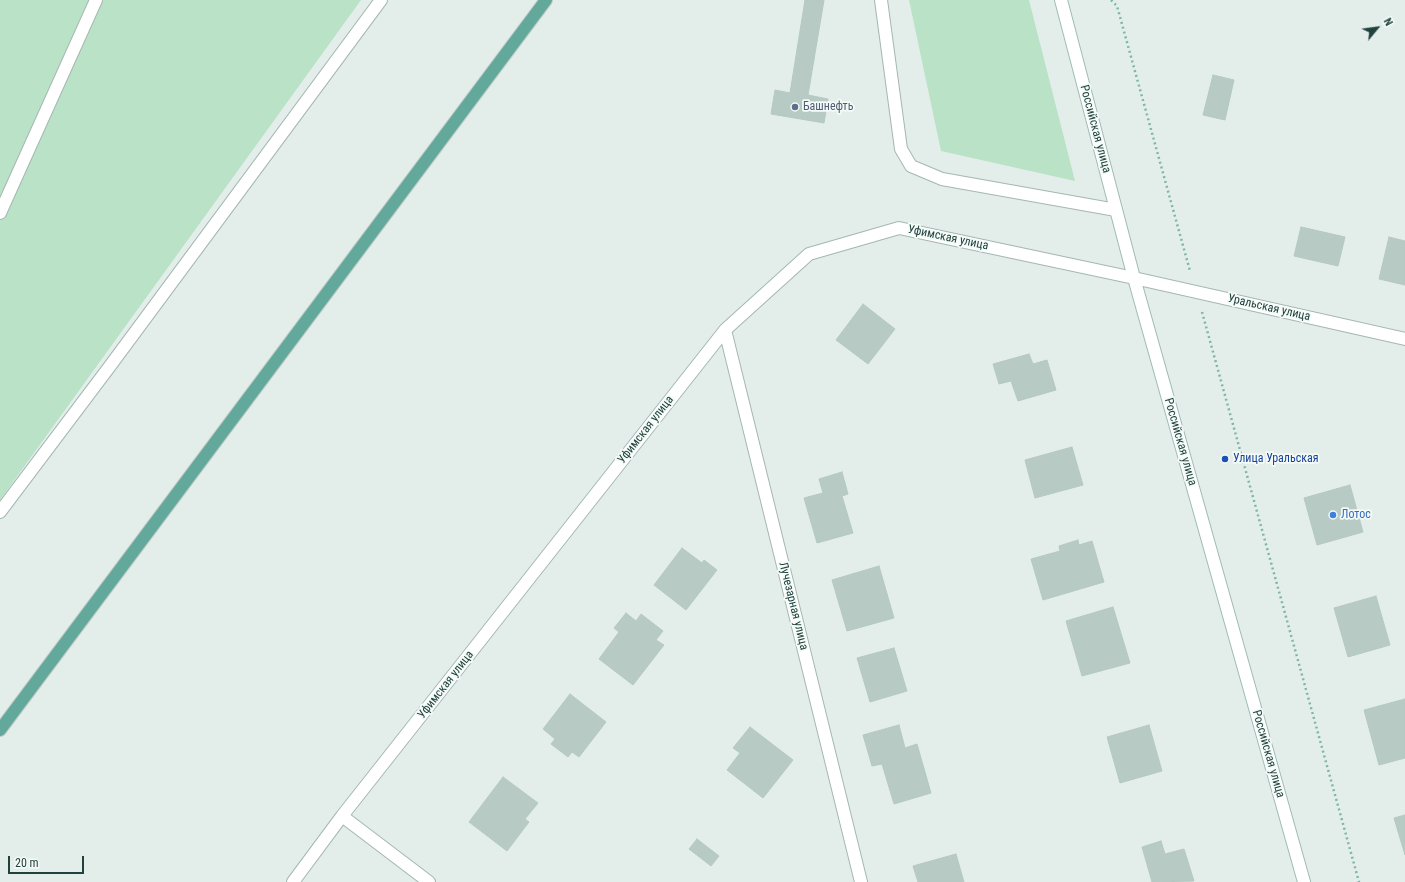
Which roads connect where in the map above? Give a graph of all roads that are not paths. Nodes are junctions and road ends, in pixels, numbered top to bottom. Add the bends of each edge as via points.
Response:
1 (96, 0) edge
2 (381, 0) edge
3 (546, 0) edge
4 (881, 0) edge
5 (1061, 0) edge
6 (1116, 210) junction
7 (0, 213) edge
8 (1134, 278) junction
9 (725, 330) junction
10 (1405, 339) edge
11 (0, 512) edge
12 (0, 730) edge
13 (342, 816) junction
14 (293, 882) edge
15 (429, 882) edge
16 (861, 882) edge
17 (1304, 882) edge

1 - 7 street
2 - 11 street
3 - 12 main road
4 - 6 street via 901,149 911,166 942,179
5 - 6 street, Российская улица
6 - 8 street, Российская улица
8 - 9 street, Уфимская улица via 899,228 809,254
8 - 10 street, Уральская улица
8 - 17 street, Российская улица
9 - 13 street, Уфимская улица
9 - 16 street, Лучезарная улица
13 - 14 street, Уфимская улица
13 - 15 street

